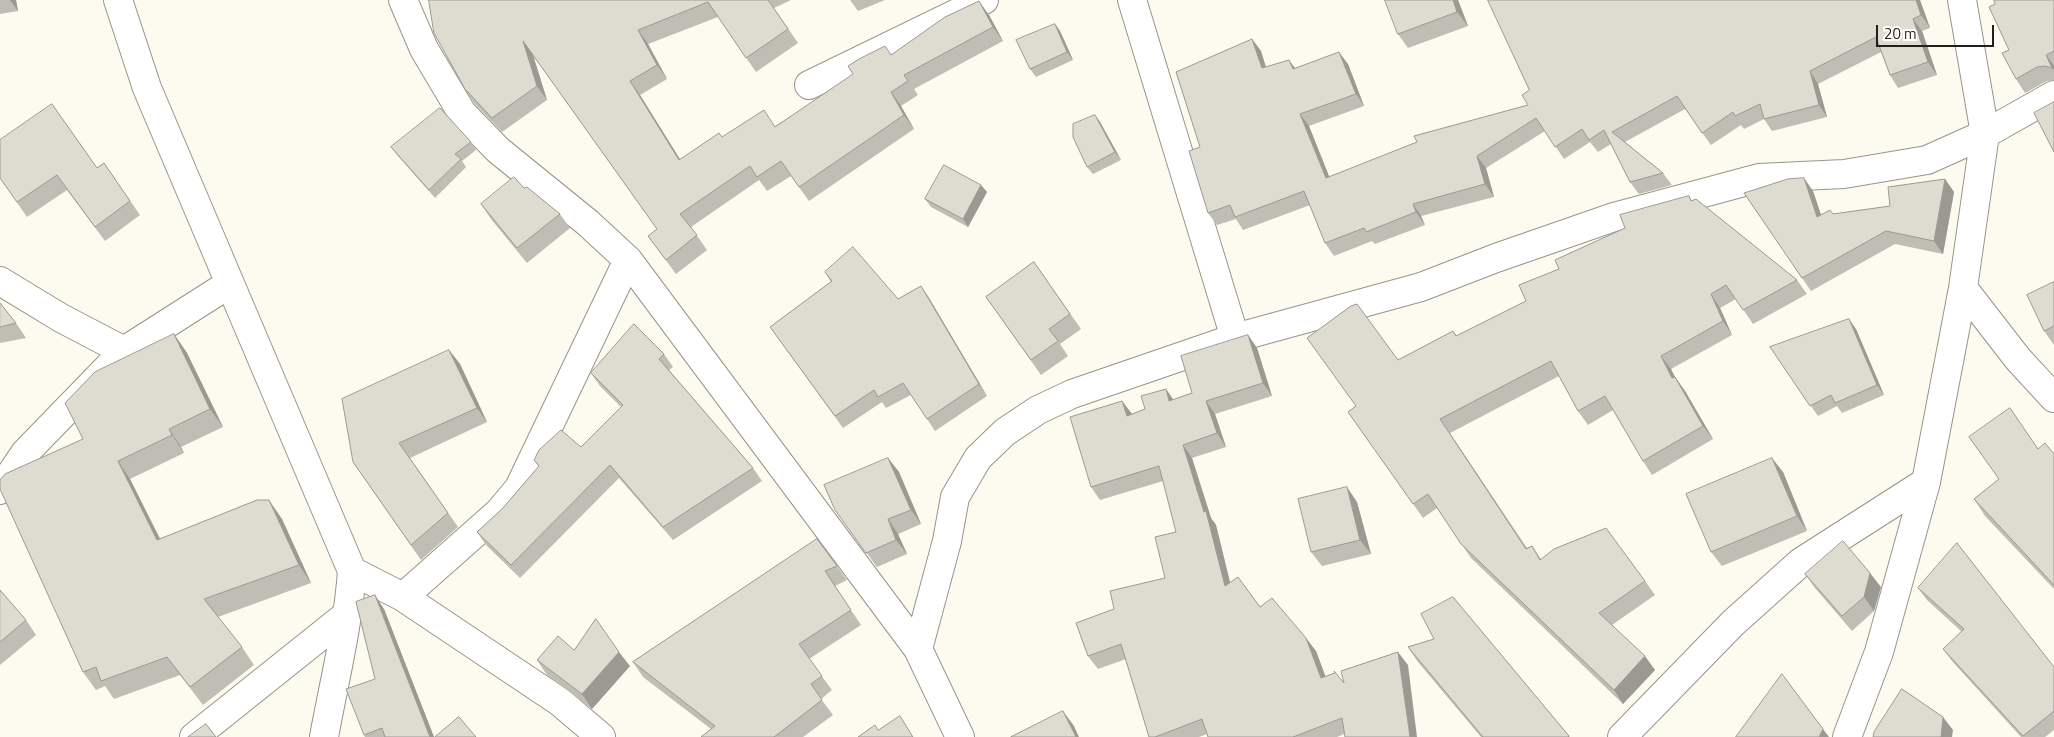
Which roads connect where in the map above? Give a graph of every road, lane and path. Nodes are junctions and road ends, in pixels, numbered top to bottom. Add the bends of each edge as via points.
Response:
1 (118, 0) edge
2 (403, 0) edge
3 (984, 0) edge
4 (1132, 0) edge
5 (1962, 0) edge
6 (808, 85) dead end
7 (2054, 95) edge
8 (1985, 134) junction
9 (628, 260) junction
10 (0, 281) edge
11 (229, 284) junction
12 (1963, 288) junction
13 (1235, 338) junction
14 (124, 351) junction
15 (2054, 398) edge
16 (1926, 482) junction
17 (0, 490) edge
18 (352, 571) junction
19 (403, 597) junction
20 (349, 613) junction
21 (918, 650) junction
22 (194, 737) edge
23 (324, 737) edge
24 (601, 737) edge
25 (960, 737) edge
26 (1622, 737) edge
27 (1847, 737) edge

1 - 11 street via 148,88
2 - 9 street via 424,49 462,113 498,150
3 - 6 street
4 - 13 street
5 - 8 street
7 - 8 street
8 - 12 street
8 - 13 street via 1927,160 1844,174 1759,178 1614,217 1421,287
9 - 19 street via 519,488 499,512
9 - 21 street
10 - 14 street
11 - 14 street
11 - 18 street
12 - 15 street via 2018,359
12 - 16 street
13 - 21 street via 1072,394 1038,410 1005,432 978,458 955,496 947,540
14 - 17 street via 25,453
16 - 26 street via 1801,562 1733,623
16 - 27 street via 1879,652
18 - 19 street
18 - 20 street
19 - 24 street via 560,702
20 - 22 street
20 - 23 street via 340,644
21 - 25 street

